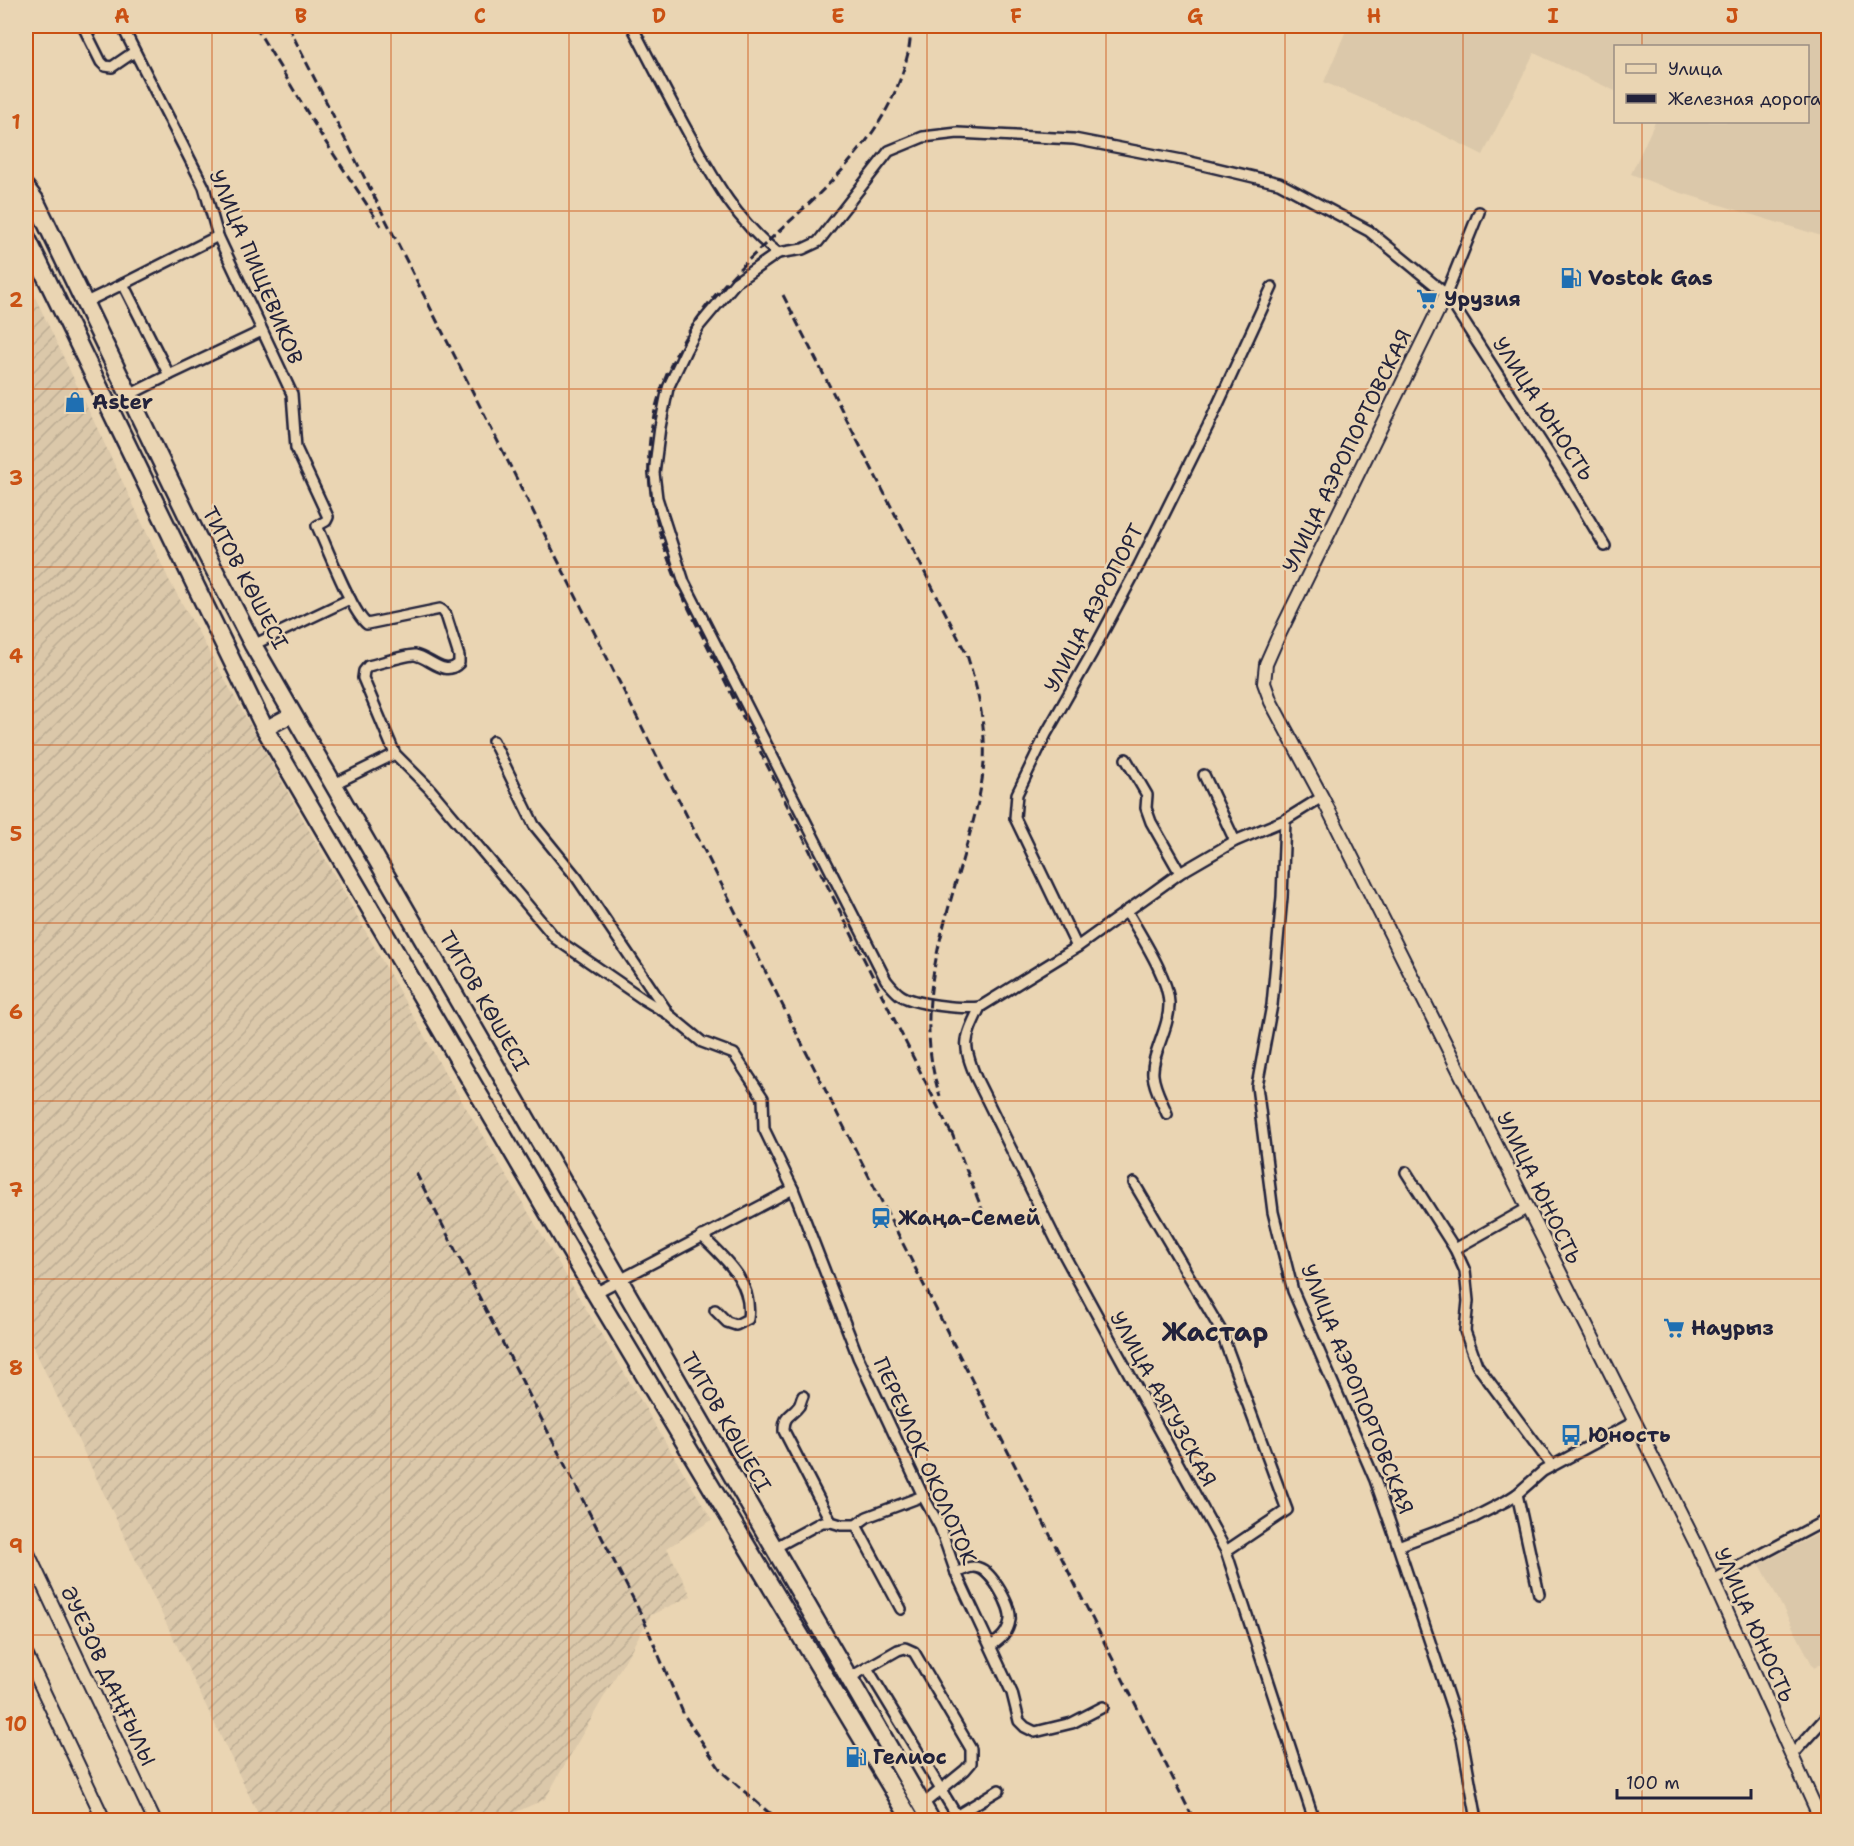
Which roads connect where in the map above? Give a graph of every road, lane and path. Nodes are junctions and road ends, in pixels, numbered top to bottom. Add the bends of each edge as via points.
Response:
1 (83, 26) edge
2 (122, 26) edge
3 (632, 26) edge
4 (134, 52) junction
5 (29, 198) edge
6 (1479, 212) dead end
7 (26, 236) edge
8 (218, 236) junction
9 (778, 253) junction
10 (123, 284) junction
11 (1272, 287) dead end
12 (1446, 294) junction
13 (84, 303) junction
14 (262, 331) junction
15 (169, 375) junction
16 (129, 395) junction
17 (1605, 546) dead end
18 (350, 598) junction
19 (1276, 639) joint
20 (254, 645) junction
21 (293, 714) junction
22 (265, 729) junction
23 (492, 741) dead end
24 (395, 754) junction
25 (1126, 759) dead end
26 (1204, 775) dead end
27 (334, 784) junction
28 (1322, 797) junction
29 (1285, 820) junction
30 (1235, 841) junction
31 (1180, 873) junction
32 (1127, 912) junction
33 (1077, 947) junction
34 (980, 1007) junction
35 (668, 1014) junction
36 (1167, 1114) dead end
37 (1406, 1172) dead end
38 (1134, 1183) dead end
39 (793, 1189) junction
40 (1528, 1208) junction
41 (702, 1236) junction
42 (1455, 1249) junction
43 (618, 1280) junction
44 (595, 1293) junction
45 (715, 1310) dead end
46 (802, 1396) dead end
47 (1634, 1422) junction
48 (1552, 1466) junction
49 (1516, 1494) junction
50 (923, 1496) junction
51 (1828, 1519) edge
52 (831, 1522) junction
53 (856, 1525) junction
54 (1398, 1546) junction
55 (774, 1548) junction
56 (26, 1550) edge
57 (1226, 1551) junction
58 (956, 1573) junction
59 (1713, 1580) junction
60 (1539, 1594) dead end
61 (901, 1610) dead end
62 (991, 1646) junction
63 (26, 1654) edge
64 (867, 1668) junction
65 (849, 1678) junction
66 (1103, 1707) dead end
67 (1828, 1715) edge
68 (1791, 1756) junction
69 (896, 1759) junction
70 (880, 1770) junction
71 (941, 1789) junction
72 (999, 1790) dead end
73 (922, 1805) junction
74 (953, 1818) edge
75 (104, 1821) edge
76 (154, 1821) edge
77 (911, 1821) edge
78 (931, 1821) edge
79 (1314, 1821) edge
80 (1476, 1821) edge
81 (1821, 1821) edge

1 - 4 street via 105,66 112,67
2 - 4 street, УЛИЦА ПИЩЕВИКОВ
3 - 9 street via 716,185 744,223
4 - 8 street, УЛИЦА ПИЩЕВИКОВ via 204,187
5 - 13 highway, ТИТОВ КӨШЕСІ
6 - 12 street, УЛИЦА АЭРОПОРТОВСКАЯ
7 - 22 highway
8 - 10 street
8 - 14 street, УЛИЦА ПИЩЕВИКОВ
9 - 12 street, УЛИЦА ЮНОСТЬ via 818,242 889,151 923,136 958,133 1074,139 1279,183 1369,231
9 - 34 street via 736,282 699,326 686,350 668,388 660,427 654,473 657,498 684,582 886,980 901,996 963,1009
10 - 13 street
10 - 15 street
11 - 33 street, УЛИЦА АЭРОПОРТ via 1139,565 1017,794 1015,818
12 - 17 street, УЛИЦА ЮНОСТЬ
12 - 19 street, УЛИЦА АЭРОПОРТОВСКАЯ
13 - 16 highway, ТИТОВ КӨШЕСІ
14 - 15 street
14 - 18 street, УЛИЦА ПИЩЕВИКОВ via 292,394 296,448 328,517 318,526
15 - 16 street
16 - 20 highway, ТИТОВ КӨШЕСІ
18 - 20 street
18 - 24 street via 367,624 440,609 459,656 455,667 444,669 414,655 368,666 364,671 363,678
19 - 28 street, УЛИЦА ЮНОСТЬ via 1266,664 1264,683
20 - 21 highway, ТИТОВ КӨШЕСІ
21 - 22 main road
21 - 27 highway, ТИТОВ КӨШЕСІ
22 - 44 highway
23 - 35 street via 534,825 577,878
24 - 27 street
24 - 35 street via 429,788 556,939
25 - 31 street via 1147,795 1151,822
26 - 30 street
27 - 43 highway, ТИТОВ КӨШЕСІ
28 - 29 street
28 - 40 street, УЛИЦА ЮНОСТЬ
29 - 30 street
29 - 54 street, УЛИЦА АЭРОПОРТОВСКАЯ via 1272,1005 1257,1086 1273,1212 1293,1291 1375,1480
30 - 31 street
31 - 32 street
32 - 33 street
32 - 36 street via 1163,980 1169,1002 1164,1036 1153,1065 1157,1092
33 - 34 street
34 - 57 street, УЛИЦА АЯГУЗСКАЯ via 967,1034 966,1053 976,1078 1056,1240
35 - 39 street, ПЕРЕУЛОК ОКОЛОТОК via 702,1042 734,1054 763,1098 764,1129
37 - 42 street
38 - 57 street via 1220,1329 1287,1510
39 - 41 street
39 - 50 street, ПЕРЕУЛОК ОКОЛОТОК via 858,1357
40 - 42 street
40 - 47 street, УЛИЦА ЮНОСТЬ
41 - 43 street
41 - 45 street via 740,1277 746,1290 748,1320 736,1325
42 - 48 street via 1466,1271 1465,1331 1477,1365
43 - 44 street
43 - 55 highway, ТИТОВ КӨШЕСІ
44 - 70 highway
46 - 52 street via 799,1406 789,1414 784,1431
47 - 48 street
47 - 59 street, УЛИЦА ЮНОСТЬ
48 - 49 street
49 - 54 street via 1473,1518
49 - 60 street
50 - 53 street
50 - 58 street, ПЕРЕУЛОК ОКОЛОТОК via 940,1527
51 - 59 street
52 - 53 street
52 - 55 street via 822,1522
53 - 61 street
54 - 80 street, УЛИЦА АЭРОПОРТОВСКАЯ via 1462,1738
55 - 65 highway, ТИТОВ КӨШЕСІ
56 - 76 street, ӘУЕЗОВ ДАҢҒЫЛЫ
57 - 79 street, УЛИЦА АЯГУЗСКАЯ
58 - 62 street, ПЕРЕУЛОК ОКОЛОТОК
58 - 62 street via 970,1567 981,1568 1004,1599 1011,1618 1003,1637
59 - 68 street, УЛИЦА ЮНОСТЬ
62 - 66 street, ПЕРЕУЛОК ОКОЛОТОК via 1019,1721 1025,1727 1035,1732 1072,1723
63 - 75 street
64 - 65 street
64 - 71 street
64 - 71 street via 897,1650 914,1652 971,1749 965,1770
65 - 69 highway, ТИТОВ КӨШЕСІ
67 - 68 street
68 - 81 street, УЛИЦА ЮНОСТЬ
69 - 70 main road
69 - 73 highway, ТИТОВ КӨШЕСІ
70 - 77 highway
71 - 73 street
71 - 74 street
72 - 74 street
73 - 78 highway, ТИТОВ КӨШЕСІ

